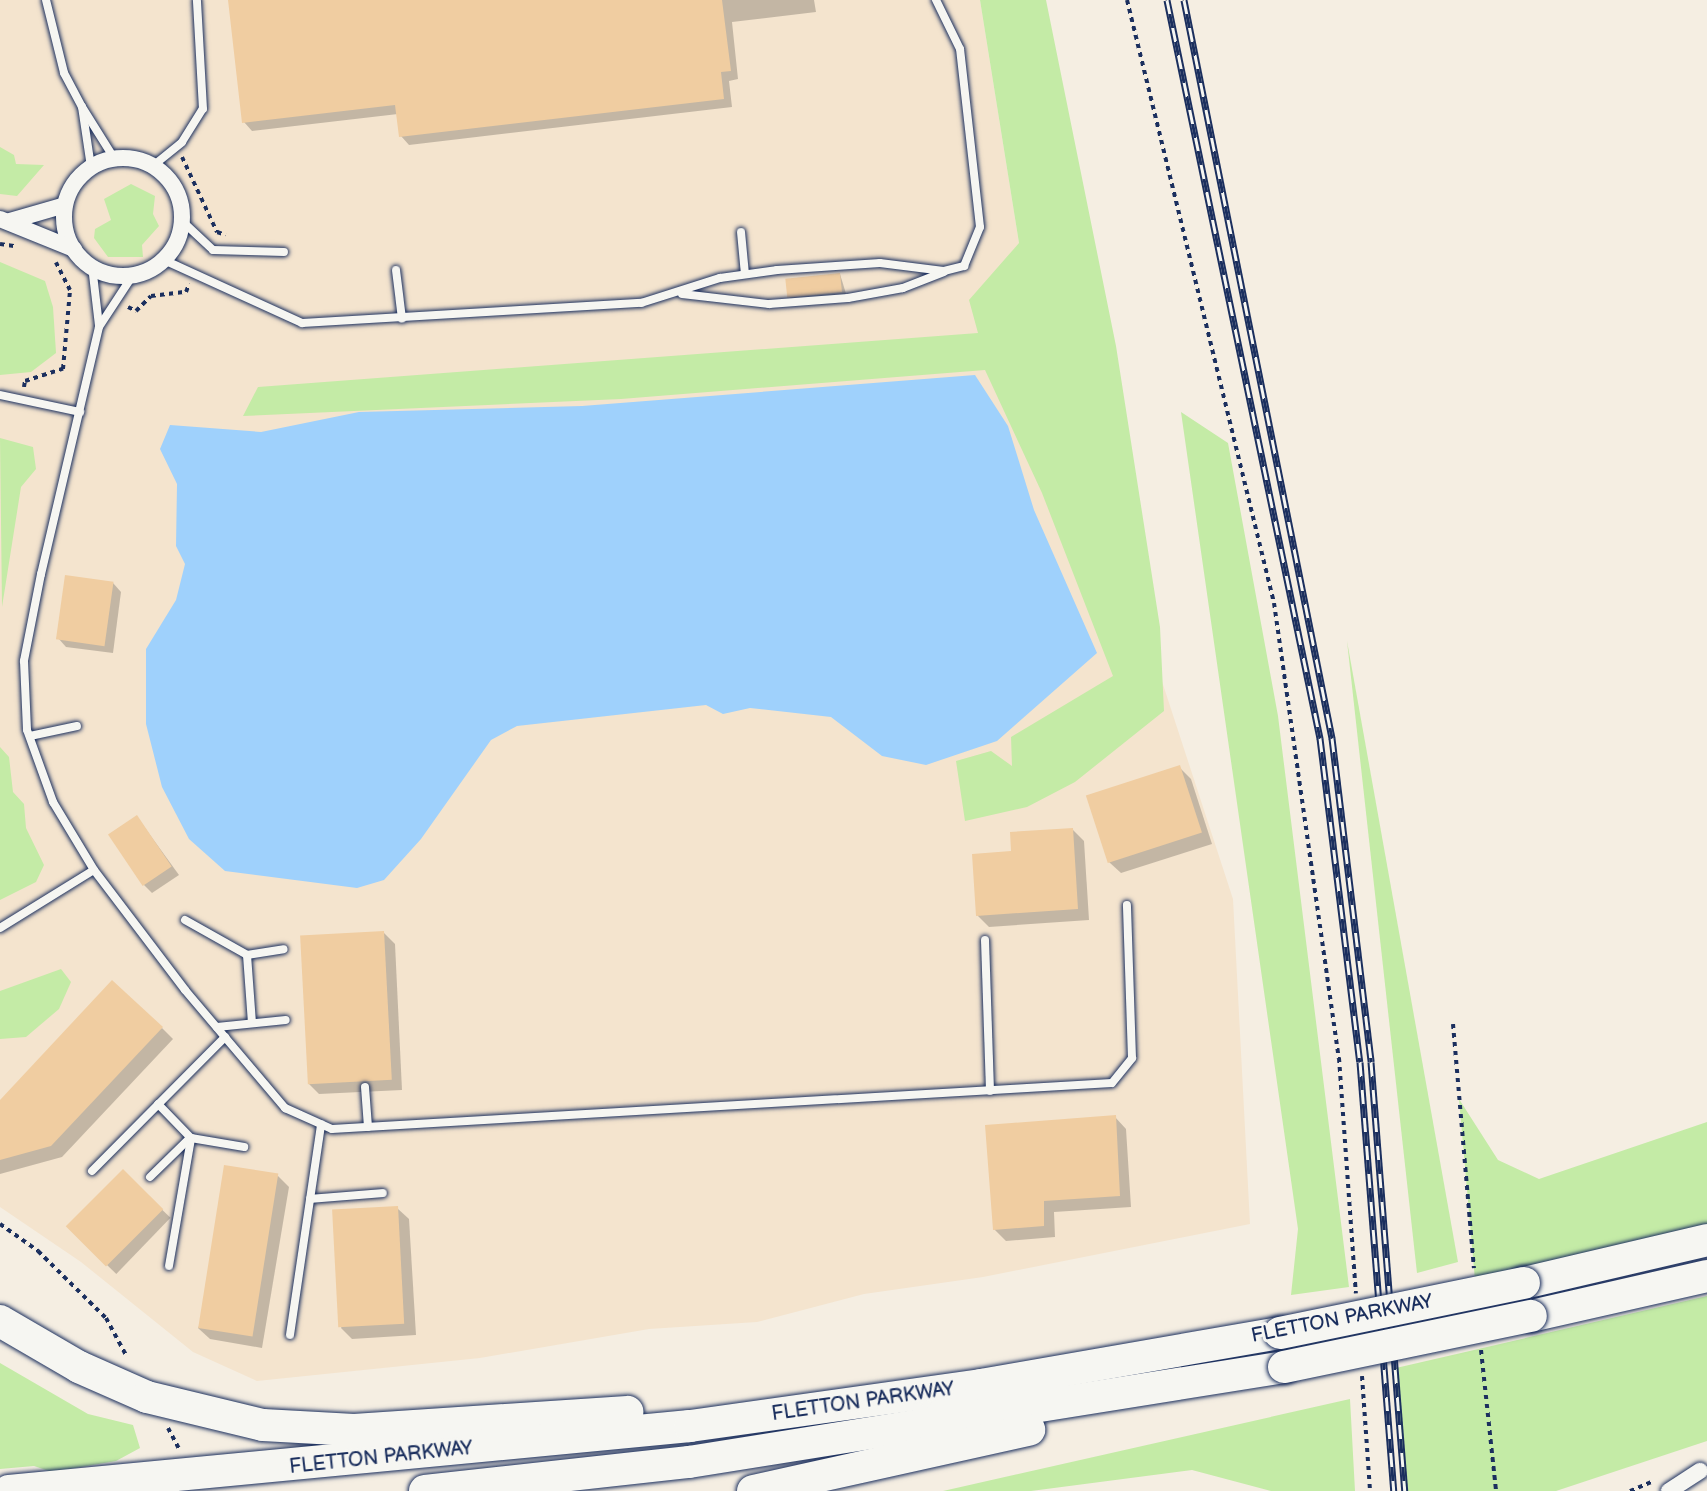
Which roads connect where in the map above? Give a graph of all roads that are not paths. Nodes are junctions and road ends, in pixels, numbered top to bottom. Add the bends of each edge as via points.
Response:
1 (45, 0) edge
2 (196, 0) edge
3 (936, 0) edge
4 (82, 107) junction
5 (114, 158) junction
6 (153, 165) junction
7 (91, 167) junction
8 (65, 205) junction
9 (5, 220) edge
10 (182, 221) junction
11 (741, 232) dead end
12 (74, 249) junction
13 (284, 252) dead end
14 (164, 260) junction
15 (92, 266) junction
16 (396, 270) dead end
17 (944, 272) junction
18 (745, 274) junction
19 (133, 275) junction
20 (681, 293) junction
21 (402, 319) junction
22 (99, 327) junction
23 (0, 395) edge
24 (80, 412) junction
25 (77, 726) dead end
26 (30, 736) junction
27 (94, 870) junction
28 (1127, 905) dead end
29 (185, 920) dead end
30 (0, 928) edge
31 (986, 940) dead end
32 (284, 949) dead end
33 (247, 954) junction
34 (286, 1020) dead end
35 (252, 1023) junction
36 (217, 1027) junction
37 (225, 1037) junction
38 (365, 1087) dead end
39 (990, 1090) junction
40 (158, 1104) junction
41 (321, 1124) junction
42 (368, 1127) junction
43 (191, 1138) junction
44 (244, 1147) dead end
45 (92, 1171) dead end
46 (150, 1177) dead end
47 (383, 1193) dead end
48 (310, 1199) junction
49 (1707, 1240) edge
50 (169, 1266) dead end
51 (1707, 1276) edge
52 (0, 1321) edge
53 (290, 1335) dead end
54 (1215, 1381) junction
55 (981, 1385) junction
56 (1704, 1470) edge
57 (9, 1491) edge
58 (425, 1491) edge
59 (753, 1491) edge
60 (1669, 1491) edge

1 - 4 lane via 64,73
2 - 6 lane via 203,109 182,142
3 - 17 lane via 960,49 980,227 964,266
4 - 5 lane
4 - 7 lane
5 - 6 street
5 - 7 street
6 - 10 street via 176,189
7 - 8 street via 70,190
8 - 9 street
8 - 12 street
9 - 12 street
10 - 13 lane via 213,250
10 - 14 street
11 - 18 lane
12 - 15 street
14 - 19 street
14 - 21 lane via 302,323
15 - 19 street
15 - 22 lane
16 - 21 lane
17 - 18 lane via 880,263
17 - 20 lane via 903,288 848,298 769,304
18 - 20 lane
19 - 22 lane
20 - 21 lane via 641,303
22 - 24 lane
23 - 24 lane
24 - 26 lane via 24,661
25 - 26 lane
26 - 27 lane via 52,802
27 - 30 lane
27 - 36 lane
28 - 39 lane via 1131,1059 1112,1083
29 - 33 lane
31 - 39 lane
32 - 33 lane
33 - 35 lane
34 - 35 lane
35 - 36 lane
36 - 37 lane
37 - 40 lane
37 - 41 lane via 285,1108
38 - 42 lane
39 - 42 lane
40 - 43 lane
40 - 45 lane
41 - 42 lane via 332,1129
41 - 48 lane
43 - 44 lane
43 - 46 lane
43 - 50 lane
47 - 48 lane
48 - 53 lane
49 - 55 highway, FLETTON PARKWAY, bridge via 1524,1283 1280,1333
51 - 54 highway, FLETTON PARKWAY, bridge
52 - 55 highway via 79,1368 147,1397 221,1417 308,1429 430,1427
54 - 58 highway, FLETTON PARKWAY via 689,1462
54 - 59 highway via 967,1446
55 - 57 highway, FLETTON PARKWAY via 690,1426
56 - 60 street

